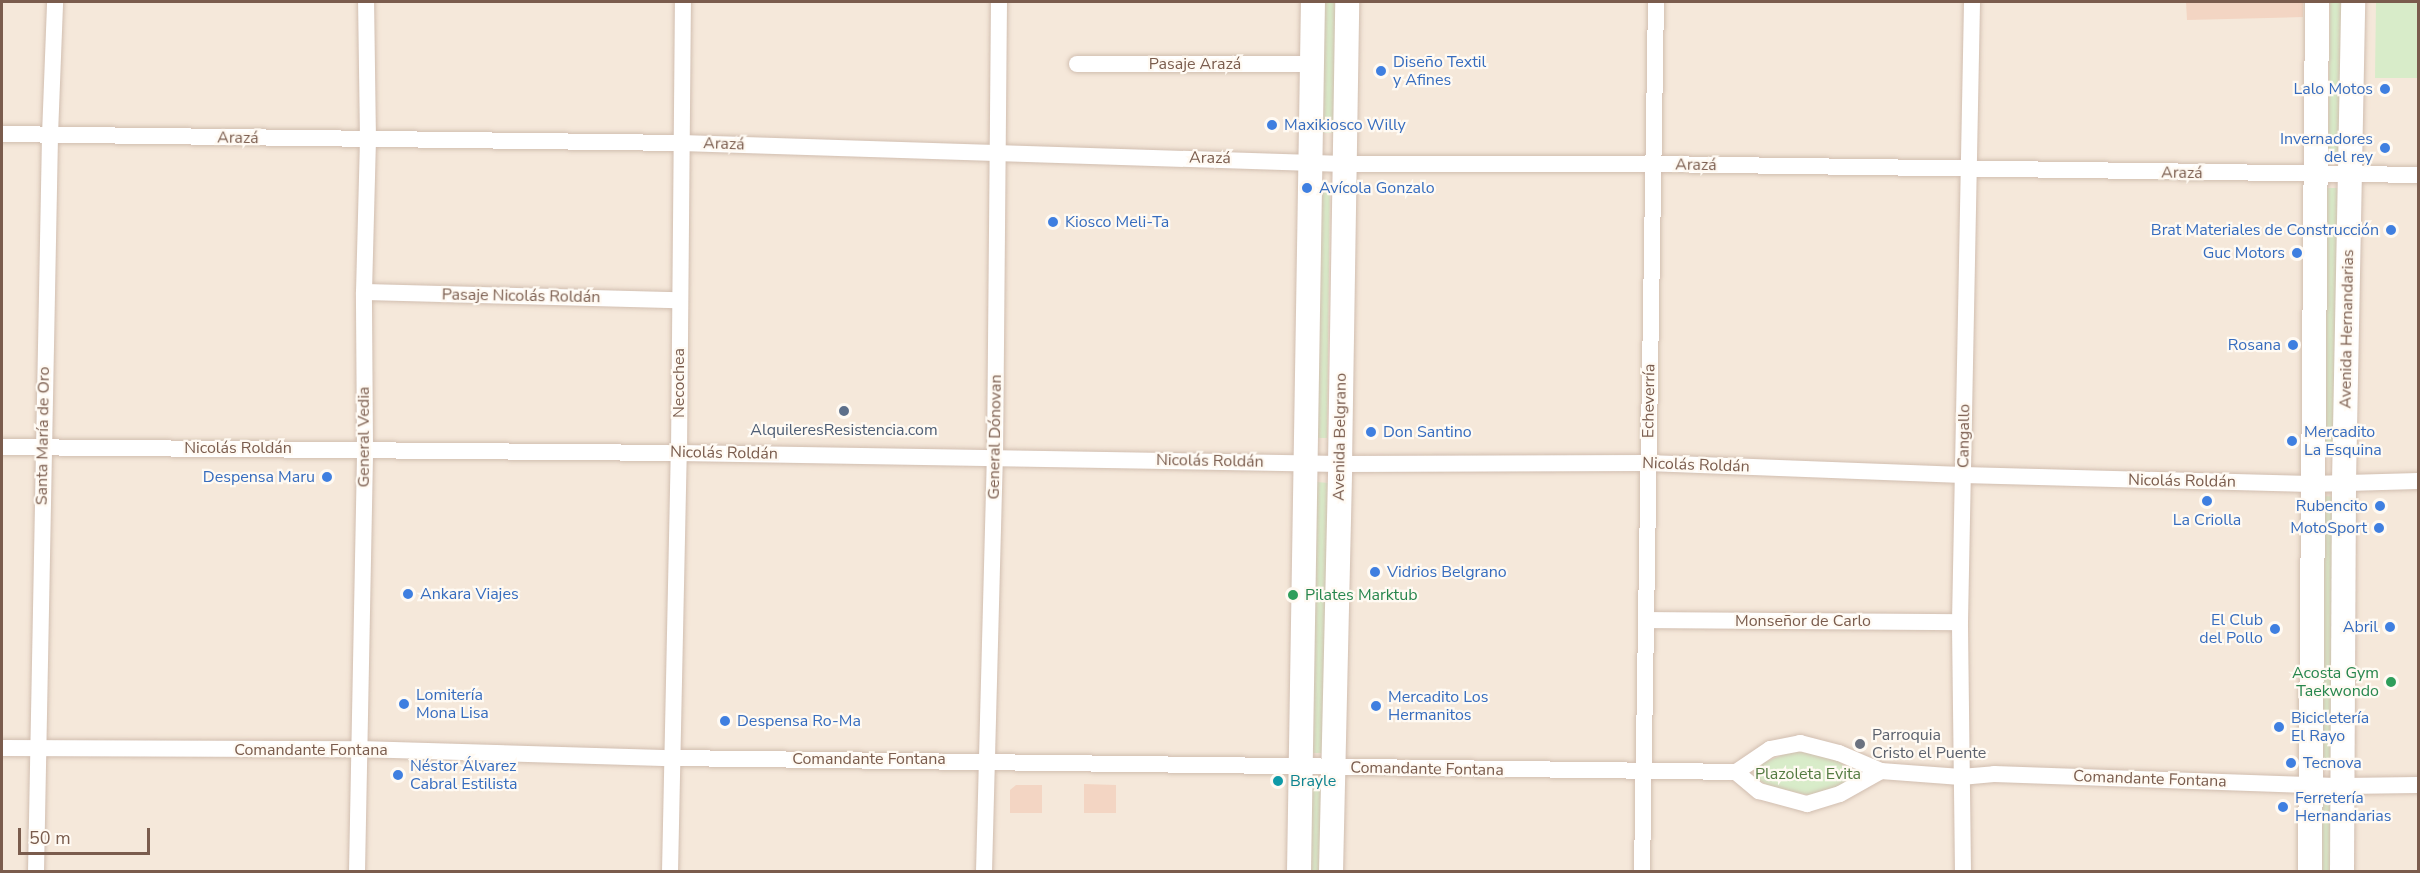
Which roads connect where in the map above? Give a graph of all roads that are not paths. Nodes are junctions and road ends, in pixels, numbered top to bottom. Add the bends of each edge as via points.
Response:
1 (55, 2) edge
2 (366, 2) edge
3 (683, 2) edge
4 (999, 2) edge
5 (1313, 2) edge
6 (1347, 2) edge
7 (1656, 2) edge
8 (1972, 2) edge
9 (2318, 2) edge
10 (2353, 2) edge
11 (1077, 64) dead end
12 (1313, 64) junction
13 (2, 134) edge
14 (50, 135) junction
15 (368, 140) junction
16 (681, 143) junction
17 (997, 153) junction
18 (1311, 161) junction
19 (1345, 164) junction
20 (1653, 164) junction
21 (1969, 168) junction
22 (2351, 174) junction
23 (2315, 175) junction
24 (2418, 175) edge
25 (364, 292) junction
26 (679, 300) junction
27 (2, 447) edge
28 (43, 447) junction
29 (365, 449) junction
30 (679, 453) junction
31 (995, 459) junction
32 (1307, 462) junction
33 (1648, 463) junction
34 (1340, 464) junction
35 (1963, 475) junction
36 (2344, 482) junction
37 (2418, 482) edge
38 (2311, 484) junction
39 (1646, 620) junction
40 (1960, 622) junction
41 (2, 748) edge
42 (36, 748) junction
43 (359, 749) junction
44 (671, 758) junction
45 (987, 760) junction
46 (1300, 767) junction
47 (1333, 768) junction
48 (1643, 771) junction
49 (1881, 771) junction
50 (1736, 772) junction
51 (1961, 777) junction
52 (2310, 784) junction
53 (2418, 784) edge
54 (2343, 786) junction
55 (36, 872) edge
56 (357, 872) edge
57 (670, 872) edge
58 (984, 872) edge
59 (1299, 872) edge
60 (1330, 872) edge
61 (1641, 872) edge
62 (1963, 872) edge
63 (2310, 872) edge
64 (2342, 872) edge

1 - 14 street, Santa María de Oro
2 - 15 street, General Vedia
3 - 16 street, Necochea
4 - 17 street, General Dónovan
5 - 12 main road, Avenida Belgrano
6 - 19 main road, Avenida Belgrano
7 - 20 street, Echeverría
8 - 21 street, Cangallo
9 - 23 main road, Avenida Hernandarias
10 - 22 main road, Avenida Hernandarias
11 - 12 street, Pasaje Arazá
12 - 18 main road, Avenida Belgrano
13 - 14 street, Arazá
14 - 15 street, Arazá
14 - 28 street, Santa María de Oro
15 - 16 street, Arazá
15 - 25 street, General Vedia
16 - 17 street, Arazá
16 - 26 street, Necochea
17 - 18 street, Arazá
17 - 31 street, General Dónovan
18 - 19 street, Arazá
18 - 32 main road, Avenida Belgrano
19 - 20 street, Arazá
19 - 34 main road, Avenida Belgrano
20 - 21 street, Arazá
20 - 33 street, Echeverría
21 - 23 street, Arazá
21 - 35 street, Cangallo
22 - 23 street, Arazá
22 - 24 street, Arazá
22 - 36 main road, Avenida Hernandarias
23 - 38 main road, Avenida Hernandarias
25 - 26 street, Pasaje Nicolás Roldán
25 - 29 street, General Vedia
26 - 30 street, Necochea
27 - 28 street, Nicolás Roldán
28 - 29 street, Nicolás Roldán
28 - 42 street, Santa María de Oro
29 - 30 street, Nicolás Roldán
29 - 43 street, General Vedia
30 - 31 street, Nicolás Roldán
30 - 44 street, Necochea
31 - 32 street, Nicolás Roldán
31 - 45 street, General Dónovan
32 - 34 street, Nicolás Roldán
32 - 46 main road, Avenida Belgrano
33 - 34 street, Nicolás Roldán
33 - 35 street, Nicolás Roldán
33 - 39 street, Echeverría
34 - 47 main road, Avenida Belgrano
35 - 38 street, Nicolás Roldán
35 - 40 street, Cangallo
36 - 37 street, Nicolás Roldán
36 - 38 street, Nicolás Roldán
36 - 54 main road, Avenida Hernandarias
38 - 52 main road, Avenida Hernandarias
39 - 40 street, Monseñor de Carlo
39 - 48 street, Echeverría
40 - 51 street, Cangallo
41 - 42 street, Comandante Fontana
42 - 43 street, Comandante Fontana
42 - 55 street, Santa María de Oro
43 - 44 street, Comandante Fontana
43 - 56 street, General Vedia
44 - 45 street, Comandante Fontana
44 - 57 street, Necochea
45 - 46 street, Comandante Fontana
45 - 58 street, General Dónovan
46 - 47 street, Comandante Fontana
46 - 59 main road, Avenida Belgrano
47 - 48 street, Comandante Fontana
47 - 60 main road, Avenida Belgrano
48 - 50 street, Comandante Fontana
48 - 61 street, Echeverría
49 - 50 street, Comandante Fontana via 1800,742 1770,749
49 - 50 street via 1840,795 1807,804 1759,791
49 - 51 street, Comandante Fontana
51 - 52 street, Comandante Fontana via 1994,774
51 - 62 street, Cangallo
52 - 54 street, Comandante Fontana
52 - 63 main road, Avenida Hernandarias
53 - 54 street, Comandante Fontana
54 - 64 main road, Avenida Hernandarias

